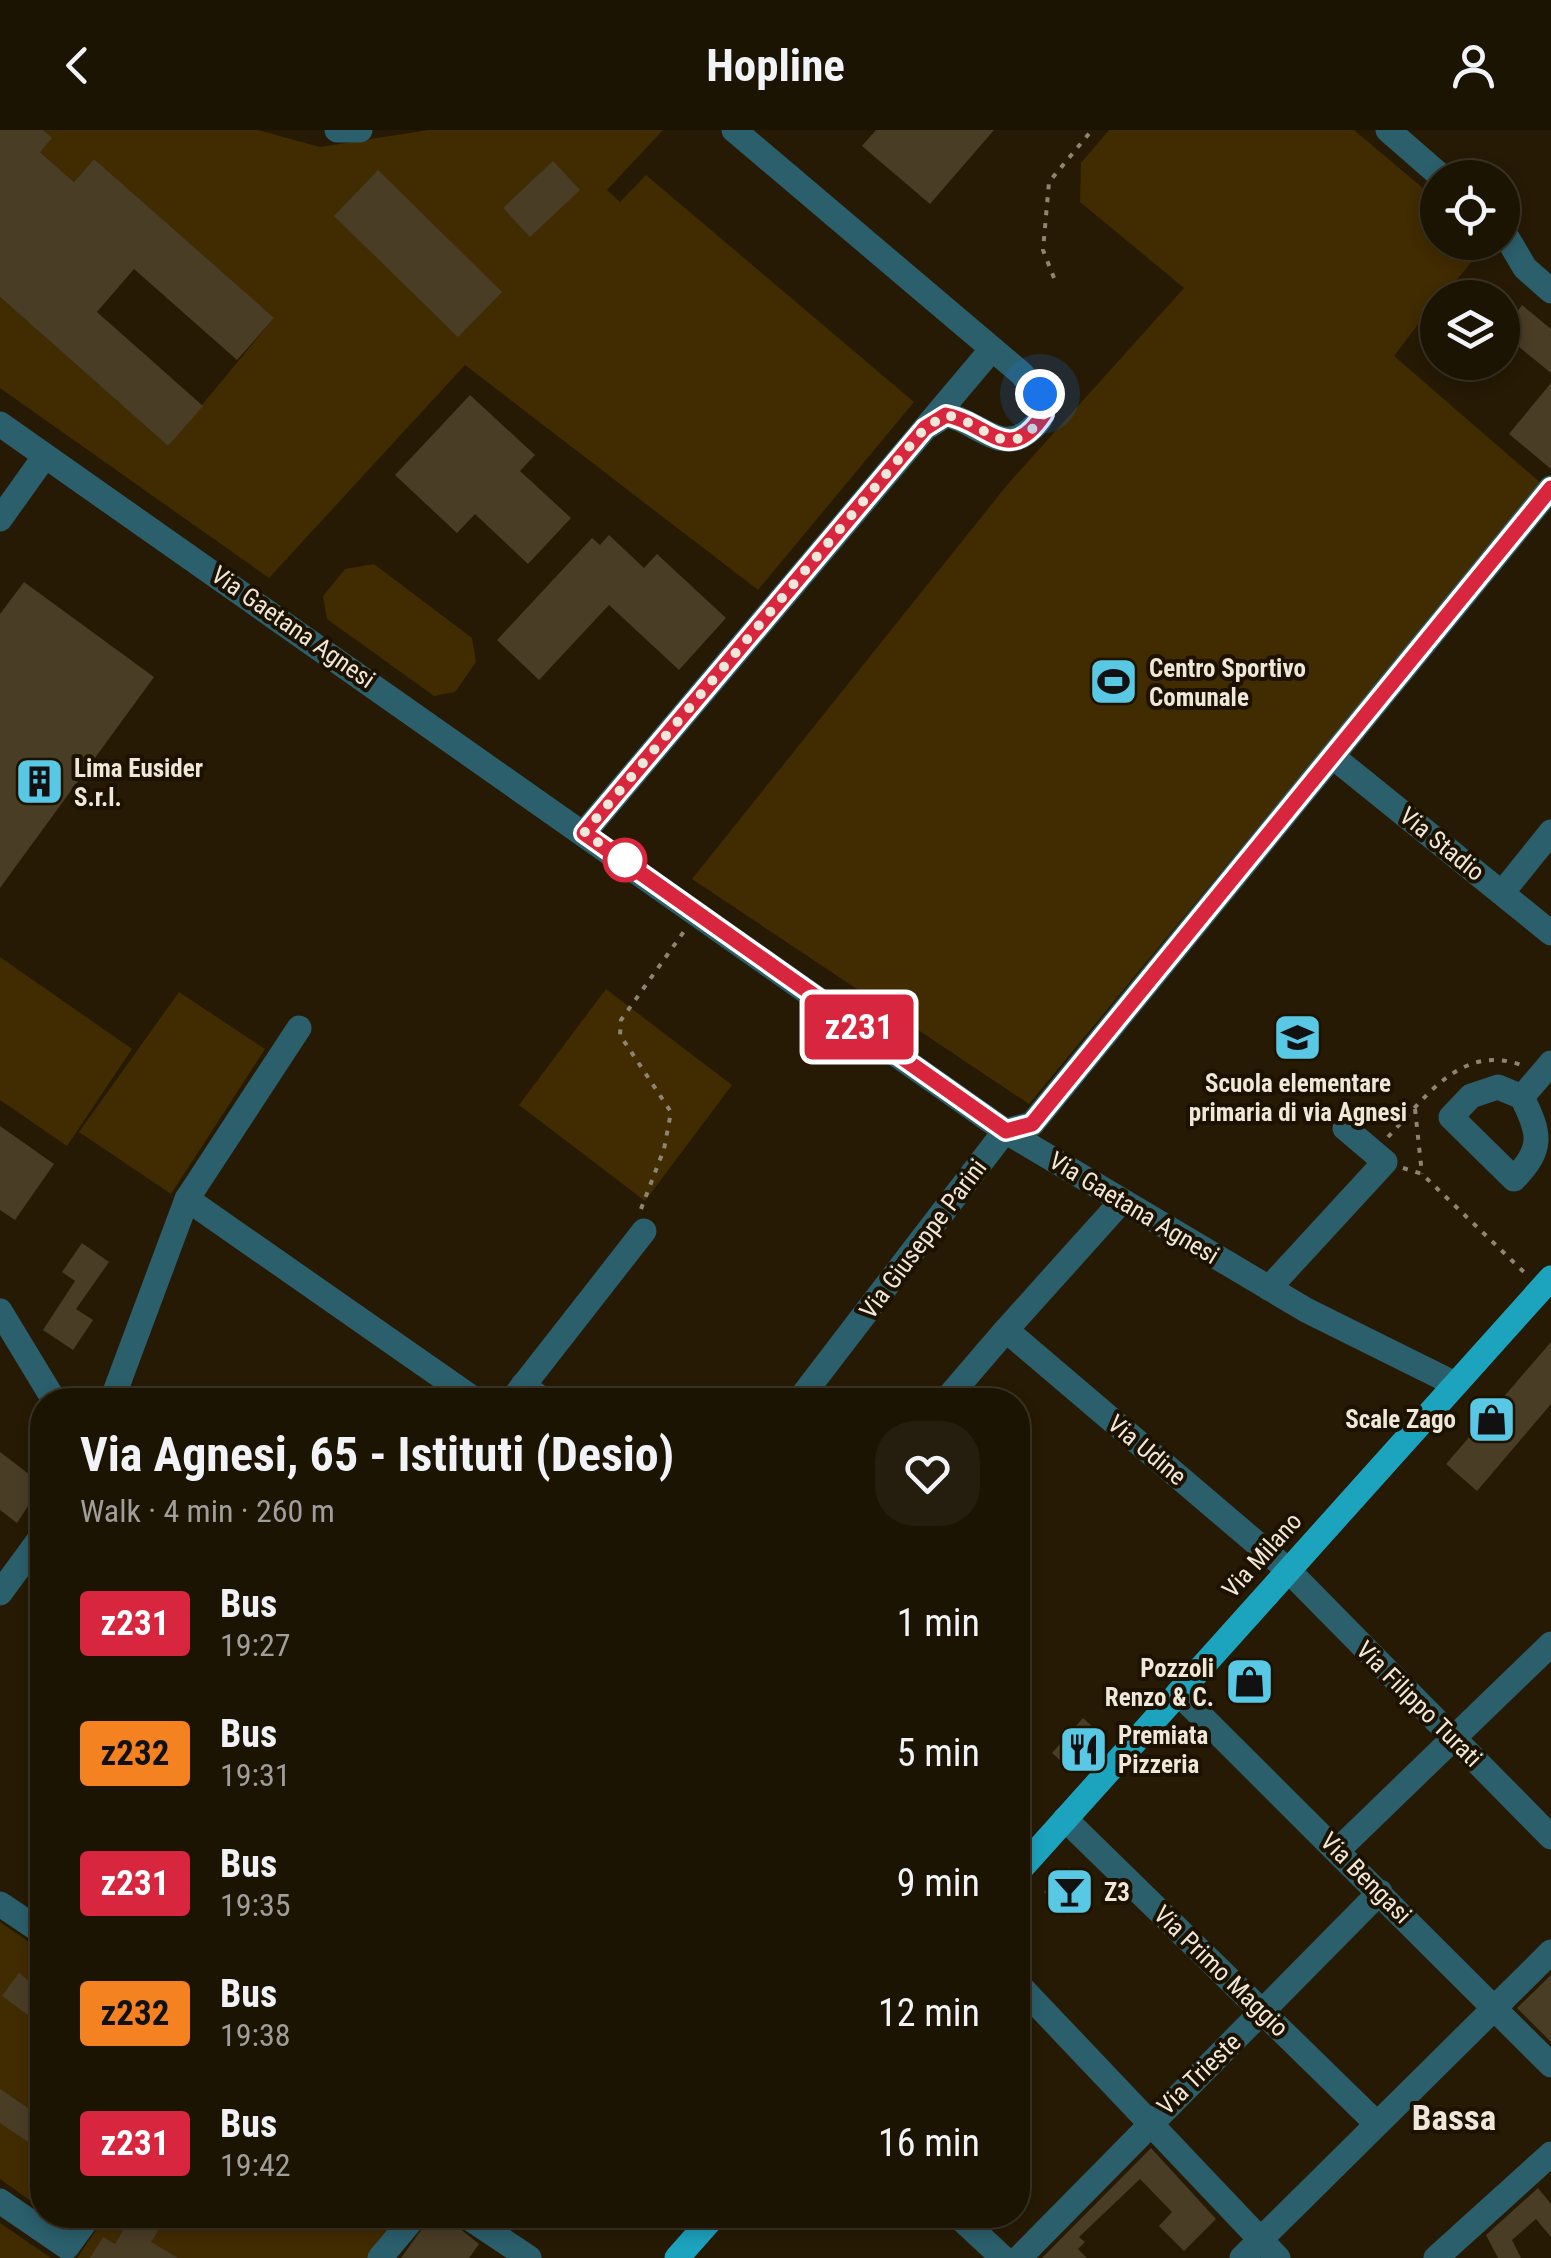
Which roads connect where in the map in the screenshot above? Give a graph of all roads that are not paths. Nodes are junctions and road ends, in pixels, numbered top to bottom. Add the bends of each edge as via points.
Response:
1 (337, 130) edge
2 (360, 130) edge
3 (734, 130) edge
4 (1388, 130) edge
5 (1422, 160) edge
6 (1520, 260) edge
7 (1551, 291) edge
8 (992, 349) junction
9 (0, 424) edge
10 (925, 428) junction
11 (45, 456) junction
12 (1551, 488) edge
13 (0, 519) edge
14 (1332, 756) junction
15 (1551, 832) edge
16 (584, 833) junction
17 (1502, 893) junction
18 (1551, 933) edge
19 (299, 1028) dead end
20 (1551, 1064) edge
21 (1522, 1097) dead end
22 (1344, 1128) dead end
23 (1006, 1131) junction
24 (187, 1199) junction
25 (1121, 1202) junction
26 (644, 1231) road end
27 (1546, 1283) edge
28 (1269, 1288) junction
29 (0, 1311) edge
30 (1006, 1330) junction
31 (1455, 1384) junction
32 (47, 1388) edge
33 (116, 1388) edge
34 (458, 1388) edge
35 (531, 1388) edge
36 (815, 1388) edge
37 (956, 1388) edge
38 (30, 1552) edge
39 (1288, 1570) junction
40 (0, 1592) edge
41 (1551, 1644) edge
42 (1178, 1693) junction
43 (1454, 1739) junction
44 (1065, 1819) junction
45 (1551, 1837) edge
46 (1338, 1850) junction
47 (1030, 1858) edge
48 (1380, 1892) junction
49 (0, 1904) edge
50 (30, 1924) edge
51 (1551, 1952) edge
52 (1030, 1997) edge
53 (1498, 2008) junction
54 (1264, 2013) junction
55 (1551, 2065) edge
56 (1148, 2123) junction
57 (1376, 2123) junction
58 (1551, 2154) edge
59 (0, 2201) edge
60 (30, 2222) edge
61 (39, 2228) edge
62 (81, 2228) edge
63 (405, 2228) edge
64 (484, 2228) edge
65 (704, 2228) edge
66 (970, 2228) edge
67 (1260, 2252) edge
68 (380, 2258) edge
69 (529, 2258) edge
70 (677, 2258) edge
71 (1003, 2258) edge
72 (1019, 2258) edge
73 (1436, 2258) edge

1 - 2 street
3 - 8 street
4 - 5 street
6 - 7 street
8 - 10 street
8 - 10 street via 1040,394 1044,414 1036,425 1011,441 946,415
9 - 11 street, Via Gaetana Agnesi
10 - 16 street
11 - 13 street
11 - 16 street, Via Gaetana Agnesi
12 - 14 street, Via Giuseppe Parini
14 - 17 street, Via Stadio
14 - 23 street, Via Giuseppe Parini via 1032,1124
15 - 17 street
16 - 23 street, Via Gaetana Agnesi
17 - 18 street, Via Stadio
19 - 24 street
20 - 21 street
22 - 28 street via 1385,1162
23 - 25 street, Via Gaetana Agnesi
23 - 36 street, Via Giuseppe Parini
24 - 33 street
24 - 34 street
25 - 28 street, Via Gaetana Agnesi
25 - 30 street
26 - 35 street
27 - 31 main road, Via Milano
28 - 31 street, Via Gaetana Agnesi
29 - 32 street
30 - 37 street
30 - 39 street, Via Udine
31 - 39 main road, Via Milano
38 - 40 street
39 - 42 main road, Via Milano
39 - 43 street, Via Filippo Turati
41 - 43 street
42 - 44 main road, Via Milano
42 - 46 street, Via Bengasi
43 - 45 street, Via Filippo Turati
43 - 46 street
44 - 47 main road, Via Milano
44 - 54 street, Via Primo Maggio
46 - 48 street, Via Bengasi
48 - 53 street, Via Bengasi
48 - 54 street, Via Trieste
49 - 50 street
51 - 53 street
52 - 56 street
53 - 55 street, Via Bengasi
53 - 57 street
54 - 56 street, Via Trieste
54 - 57 street, Via Primo Maggio
56 - 67 street
56 - 72 street, Via Trieste
57 - 67 street
58 - 73 street
59 - 60 street
61 - 62 street via 67,2247
63 - 68 street
64 - 69 street
65 - 70 main road
66 - 71 street

